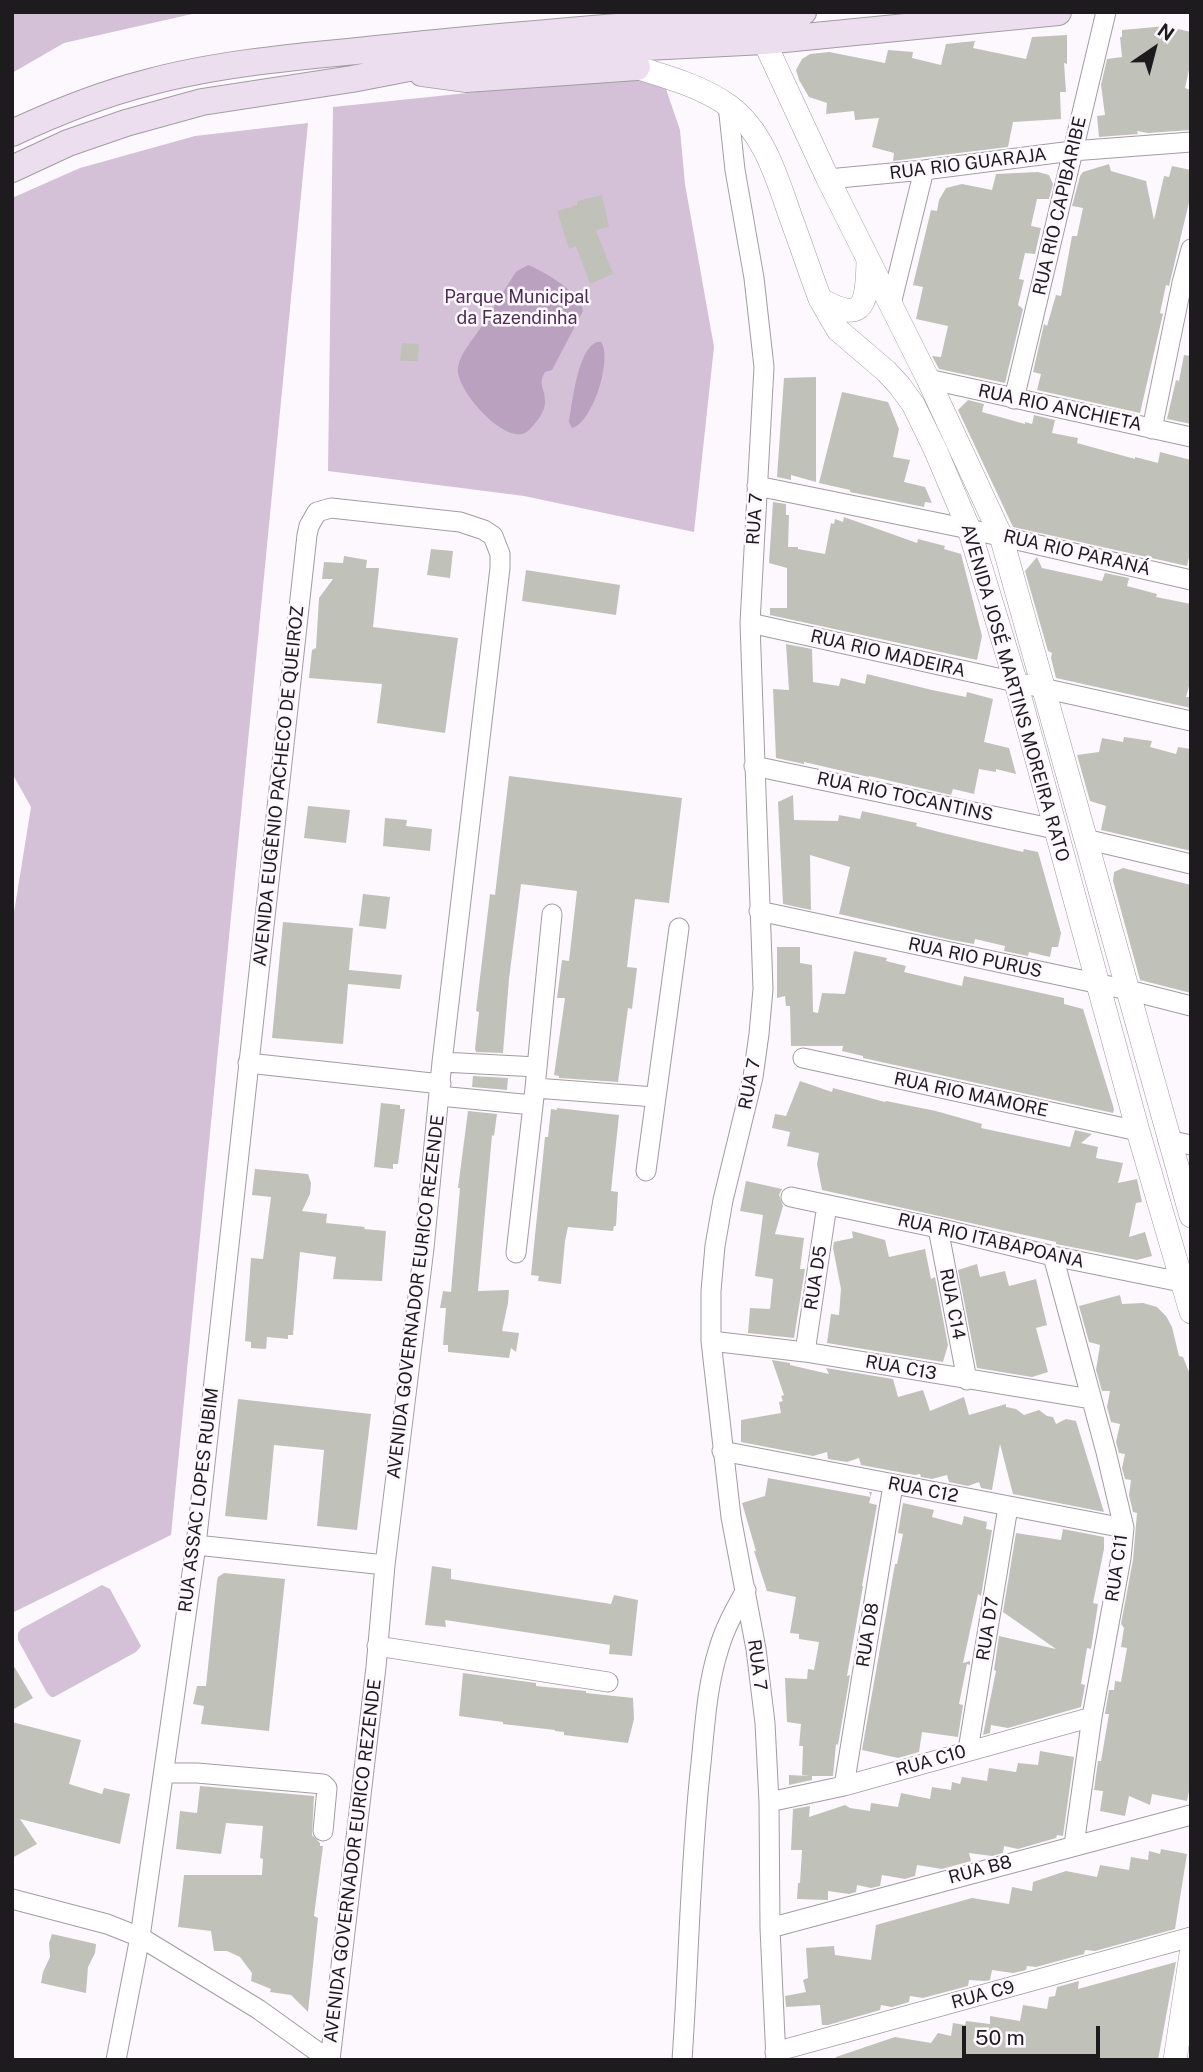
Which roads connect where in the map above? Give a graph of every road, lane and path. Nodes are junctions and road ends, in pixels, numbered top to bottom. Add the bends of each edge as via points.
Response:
1 (541, 12) edge
2 (803, 12) edge
3 (1058, 12) edge
4 (1107, 12) edge
5 (760, 23) edge
6 (588, 31) edge
7 (490, 36) junction
8 (637, 68) junction
9 (403, 70) junction
10 (728, 105) junction
11 (12, 133) edge
12 (1191, 142) edge
13 (1072, 151) junction
14 (12, 169) edge
15 (924, 170) junction
16 (828, 179) junction
17 (1191, 249) edge
18 (868, 260) junction
19 (820, 299) junction
20 (891, 304) junction
21 (928, 379) junction
22 (1014, 399) junction
23 (1152, 429) junction
24 (1191, 438) edge
25 (757, 486) junction
26 (969, 529) junction
27 (493, 536) joint
28 (1001, 536) junction
29 (1191, 580) edge
30 (750, 623) junction
31 (1016, 682) junction
32 (1042, 689) junction
33 (1191, 721) edge
34 (754, 766) junction
35 (1055, 829) junction
36 (1085, 839) junction
37 (1191, 864) edge
38 (759, 911) junction
39 (552, 914) dead end
40 (679, 928) dead end
41 (1099, 985) junction
42 (1128, 990) junction
43 (1191, 1006) edge
44 (803, 1058) dead end
45 (442, 1062) junction
46 (248, 1063) junction
47 (537, 1067) junction
48 (440, 1090) junction
49 (534, 1096) junction
50 (655, 1097) junction
51 (1138, 1131) junction
52 (1168, 1140) junction
53 (1191, 1145) edge
54 (646, 1171) dead end
55 (791, 1197) dead end
56 (827, 1205) junction
57 (1191, 1216) edge
58 (938, 1228) junction
59 (516, 1253) dead end
60 (1053, 1256) junction
61 (1187, 1283) edge
62 (1191, 1312) edge
63 (711, 1341) junction
64 (805, 1352) junction
65 (967, 1380) junction
66 (1091, 1399) junction
67 (723, 1451) junction
68 (893, 1485) junction
69 (1009, 1507) junction
70 (1124, 1528) junction
71 (196, 1545) junction
72 (384, 1565) junction
73 (746, 1590) junction
74 (377, 1646) junction
75 (608, 1682) dead end
76 (1092, 1717) junction
77 (968, 1751) junction
78 (164, 1773) junction
79 (844, 1786) junction
80 (769, 1802) junction
81 (1191, 1815) edge
82 (323, 1831) dead end
83 (1074, 1845) junction
84 (12, 1899) edge
85 (770, 1928) junction
86 (140, 1937) junction
87 (1191, 1937) edge
88 (1191, 1954) edge
89 (776, 2056) edge
90 (116, 2060) edge
91 (329, 2060) edge
92 (682, 2060) edge
93 (1175, 2060) edge

1 - 7 main road
2 - 5 main road
3 - 5 main road
4 - 13 street, RUA RIO CAPIBARIBE
5 - 6 main road
5 - 16 street, AVENIDA JOSÉ MARTINS MOREIRA RATO
6 - 7 main road
6 - 8 street, AVENIDA JOSÉ MARTINS MOREIRA RATO
6 - 9 main road
7 - 11 main road via 308,55 148,82 96,97
8 - 9 main road via 466,79
8 - 10 street, AVENIDA JOSÉ MARTINS MOREIRA RATO
9 - 14 main road via 202,102 68,143
10 - 19 street, AVENIDA JOSÉ MARTINS MOREIRA RATO via 751,128 768,156
10 - 25 street, RUA 7 via 762,337
12 - 13 street, RUA RIO GUARAJA
13 - 15 street, RUA RIO GUARAJA
13 - 22 street, RUA RIO CAPIBARIBE
15 - 16 street, RUA RIO GUARAJA
15 - 20 street
16 - 18 street, AVENIDA JOSÉ MARTINS MOREIRA RATO
17 - 23 street
18 - 19 street via 867,287 858,308 843,311
18 - 20 street, AVENIDA JOSÉ MARTINS MOREIRA RATO
19 - 26 street, AVENIDA JOSÉ MARTINS MOREIRA RATO via 838,330 886,371 913,404
20 - 21 street, AVENIDA JOSÉ MARTINS MOREIRA RATO
21 - 22 street, RUA RIO ANCHIETA
21 - 28 street, AVENIDA JOSÉ MARTINS MOREIRA RATO
22 - 23 street, RUA RIO ANCHIETA
23 - 24 street, RUA RIO ANCHIETA
25 - 26 street, RUA RIO PARANÁ
25 - 30 street, RUA 7
26 - 28 street, RUA RIO PARANÁ
26 - 31 street, AVENIDA JOSÉ MARTINS MOREIRA RATO
27 - 45 street, AVENIDA GOVERNADOR EURICO REZENDE via 500,568
27 - 46 street, AVENIDA EUGÊNIO PACHECO DE QUEIROZ via 460,522 350,509 317,512 309,526
28 - 29 street, RUA RIO PARANÁ
28 - 32 street, AVENIDA JOSÉ MARTINS MOREIRA RATO
30 - 31 street, RUA RIO MADEIRA
30 - 34 street, RUA 7
31 - 32 street, RUA RIO MADEIRA
31 - 35 street, AVENIDA JOSÉ MARTINS MOREIRA RATO
32 - 33 street, RUA RIO MADEIRA
32 - 36 street, AVENIDA JOSÉ MARTINS MOREIRA RATO
34 - 35 street, RUA RIO TOCANTINS
34 - 38 street, RUA 7
35 - 41 street, AVENIDA JOSÉ MARTINS MOREIRA RATO
36 - 37 street
36 - 42 street, AVENIDA JOSÉ MARTINS MOREIRA RATO
38 - 41 street, RUA RIO PURUS
38 - 63 street, RUA 7 via 763,989 759,1034 715,1246
39 - 47 street
40 - 50 street
41 - 42 street, RUA RIO PURUS
41 - 51 street, AVENIDA JOSÉ MARTINS MOREIRA RATO
42 - 43 street, RUA RIO PURUS
42 - 52 street, AVENIDA JOSÉ MARTINS MOREIRA RATO
44 - 51 street, RUA RIO MAMORE
45 - 47 street
45 - 48 street, AVENIDA GOVERNADOR EURICO REZENDE
46 - 48 street
46 - 71 street, RUA ASSAC LOPES RUBIM
47 - 49 street
48 - 49 street
48 - 72 street, AVENIDA GOVERNADOR EURICO REZENDE
49 - 50 street
49 - 59 street
50 - 54 street
51 - 61 street, AVENIDA JOSÉ MARTINS MOREIRA RATO
52 - 53 street
52 - 57 street, AVENIDA JOSÉ MARTINS MOREIRA RATO
55 - 56 street, RUA RIO ITABAPOANA
56 - 58 street, RUA RIO ITABAPOANA
56 - 64 street, RUA D5
58 - 60 street, RUA RIO ITABAPOANA
58 - 65 street, RUA C14
60 - 61 street, RUA RIO ITABAPOANA
60 - 66 street, RUA C11
61 - 62 street, AVENIDA JOSÉ MARTINS MOREIRA RATO
63 - 64 street, RUA C13
63 - 67 street, RUA 7
64 - 65 street, RUA C13
65 - 66 street, RUA C13
66 - 70 street, RUA C11
67 - 68 street, RUA C12
67 - 73 street, RUA 7
68 - 69 street, RUA C12
68 - 79 street, RUA D8
69 - 70 street, RUA C12
69 - 77 street, RUA D7
70 - 76 street, RUA C11
71 - 72 street
71 - 78 street, RUA ASSAC LOPES RUBIM
72 - 74 street, AVENIDA GOVERNADOR EURICO REZENDE
73 - 80 street, RUA 7 via 765,1723
73 - 92 street via 719,1646 706,1712 690,1888
74 - 75 street
74 - 91 street, AVENIDA GOVERNADOR EURICO REZENDE
76 - 77 street, RUA C10
76 - 83 street, RUA C11
77 - 79 street, RUA C10
78 - 82 street via 323,1784 327,1788
78 - 86 street, RUA ASSAC LOPES RUBIM
79 - 80 street, RUA C10
80 - 85 street, RUA 7
81 - 83 street, RUA B8
83 - 85 street, RUA B8
84 - 86 street
85 - 89 street, RUA 7
86 - 90 street, RUA ASSAC LOPES RUBIM
86 - 91 street via 258,2009
87 - 89 street, RUA C9
88 - 93 street

